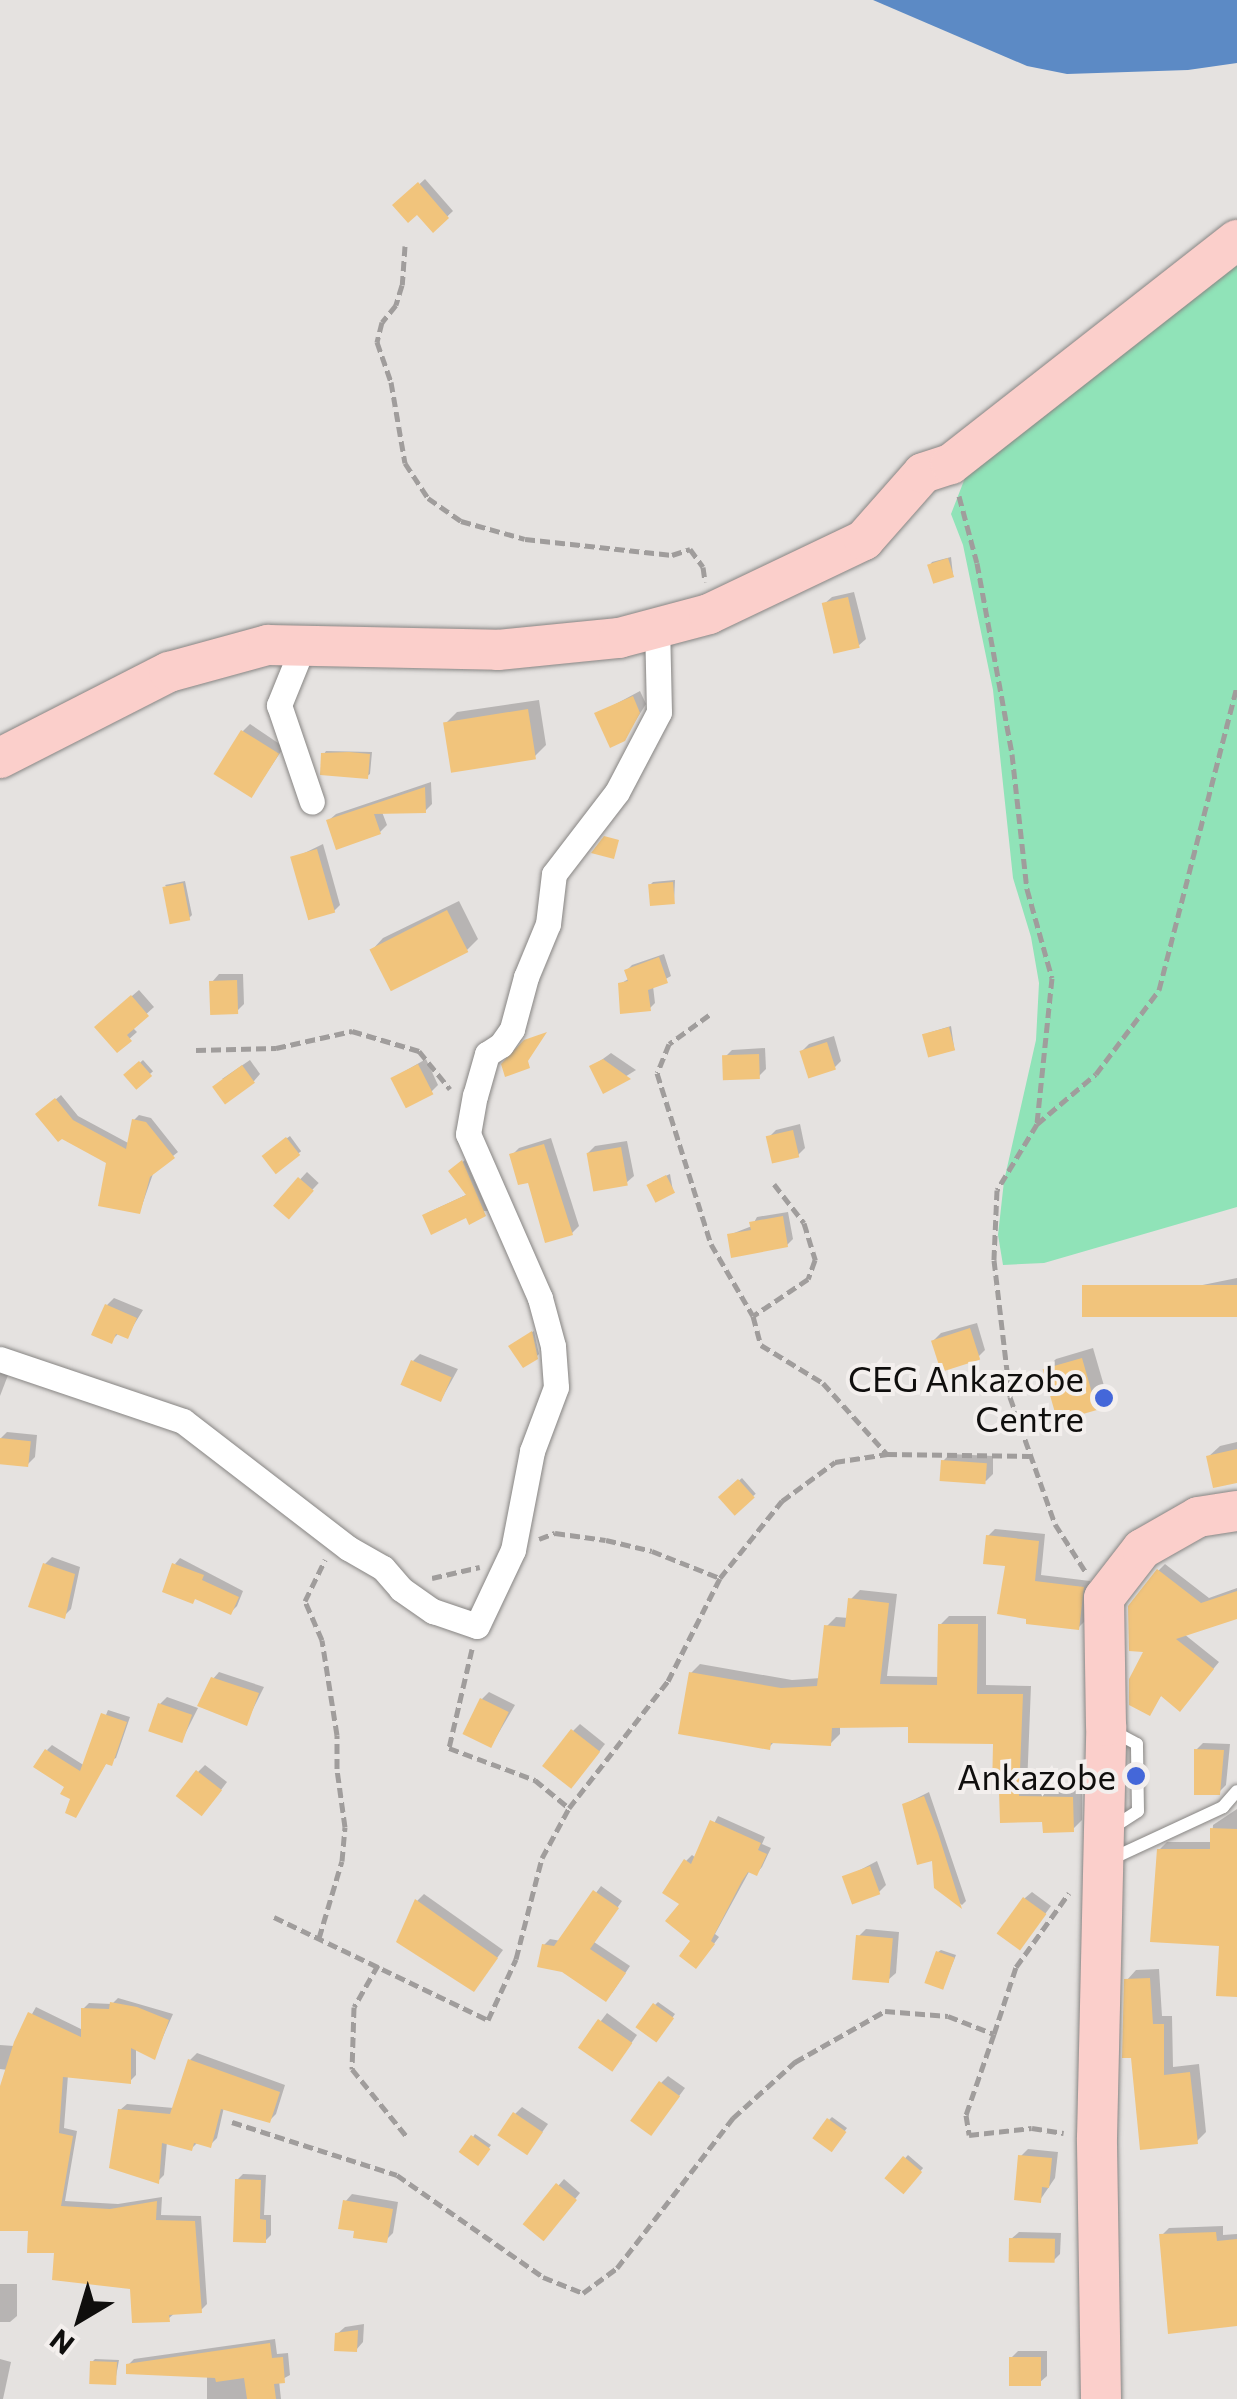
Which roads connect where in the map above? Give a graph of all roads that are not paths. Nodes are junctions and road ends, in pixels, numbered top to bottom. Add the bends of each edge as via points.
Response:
1 (1237, 240) edge
2 (656, 625) junction
3 (303, 646) junction
4 (0, 758) edge
5 (312, 802) dead end
6 (0, 1360) edge
7 (1237, 1511) edge
8 (1237, 1791) edge
9 (1094, 1860) junction
10 (1101, 2399) edge

1 - 2 main road via 951,464 923,473 864,540 709,614
2 - 3 main road via 619,638 498,650
2 - 6 street via 659,712 617,792 554,874 541,948 512,1029 479,1071 468,1134 540,1298 556,1387 532,1451 513,1550 477,1626 433,1612 184,1421
3 - 4 main road via 268,645 169,672
3 - 5 street via 278,705
7 - 9 main road via 1198,1517 1142,1549 1104,1598 1106,1726
8 - 9 lane via 1224,1807
9 - 10 main road

